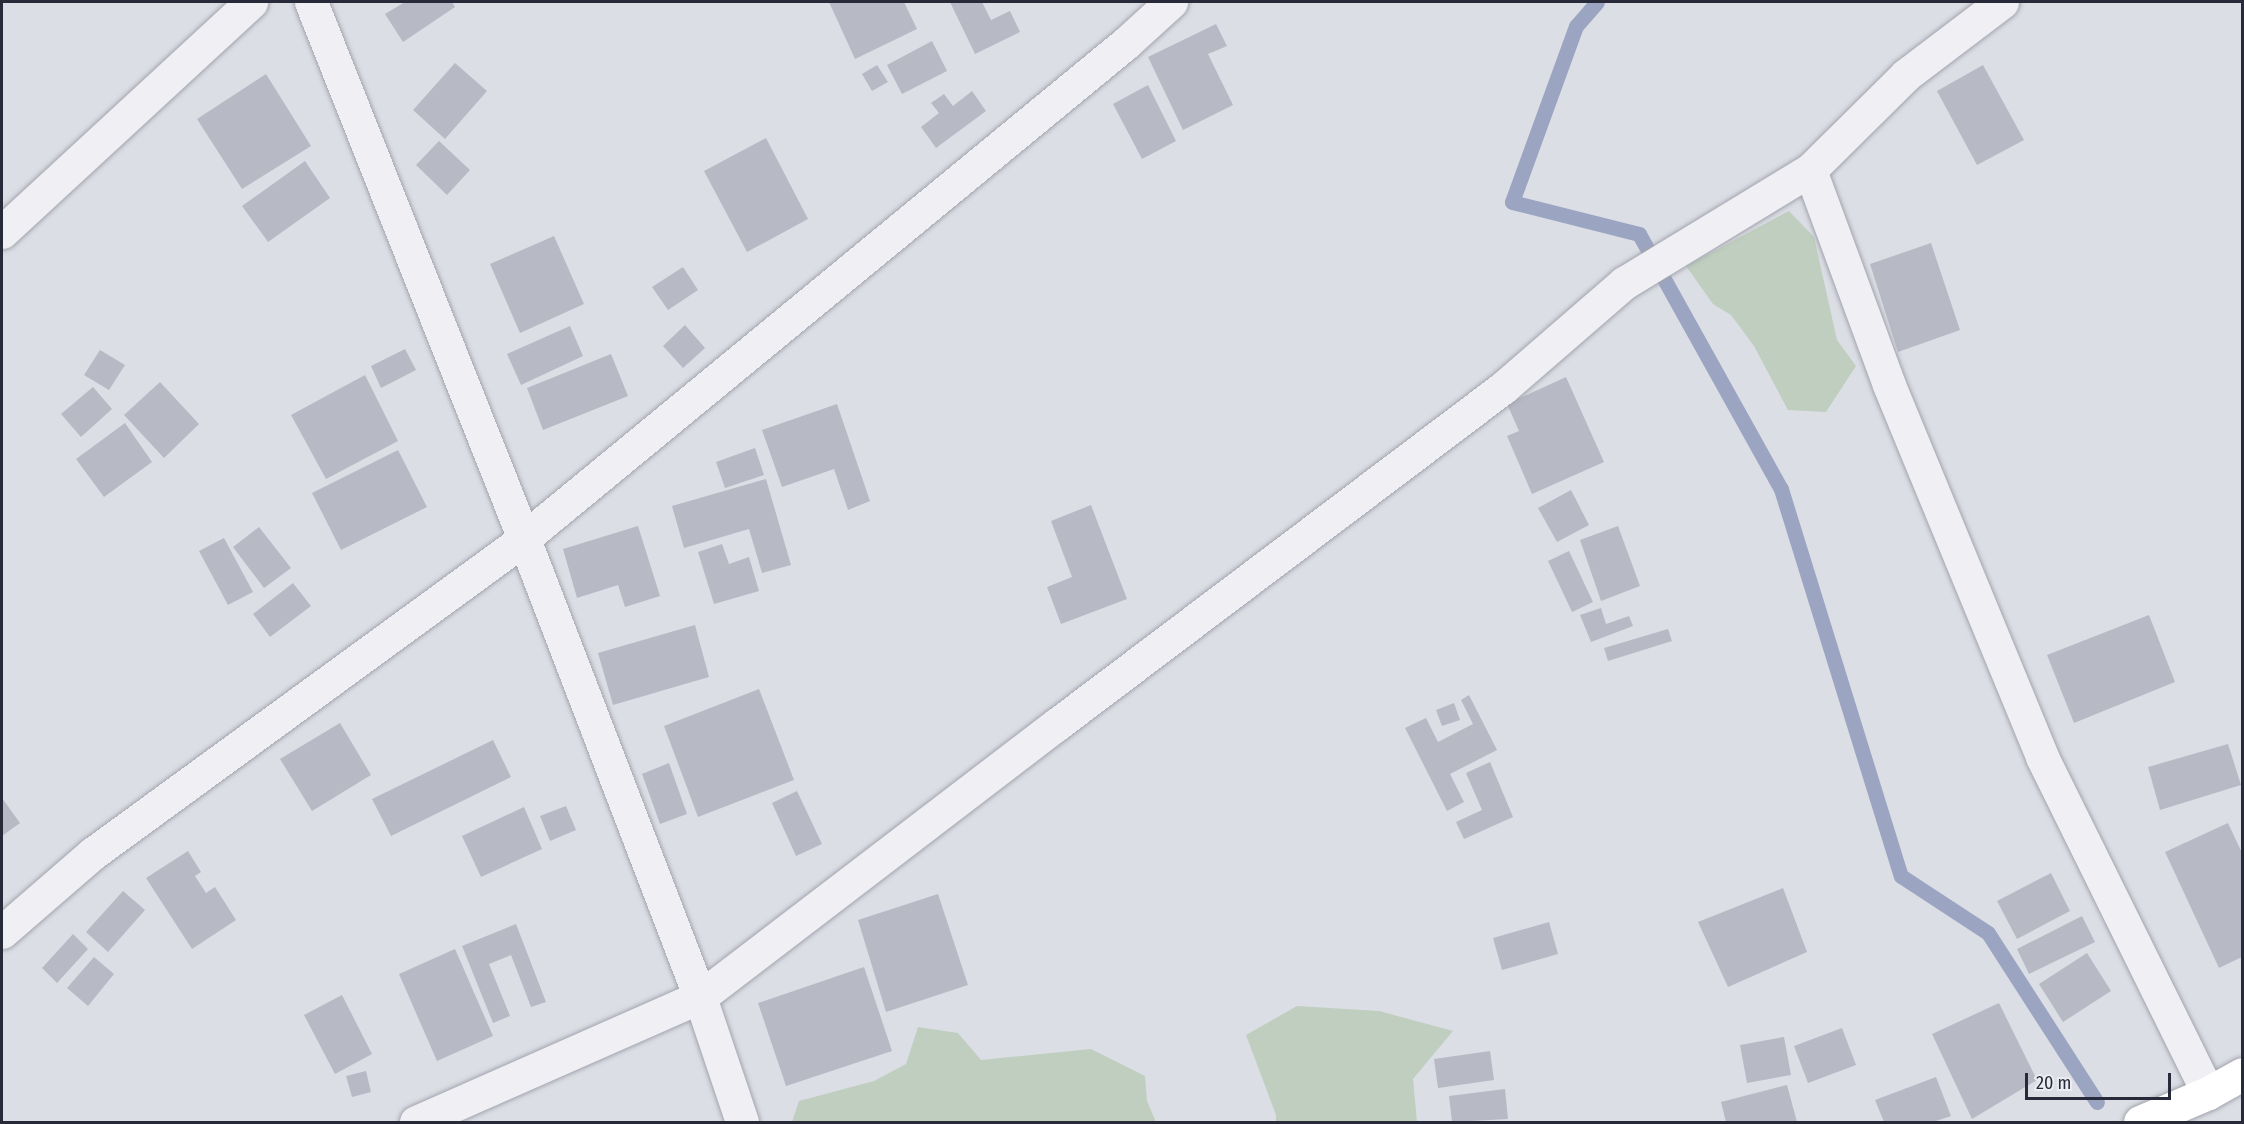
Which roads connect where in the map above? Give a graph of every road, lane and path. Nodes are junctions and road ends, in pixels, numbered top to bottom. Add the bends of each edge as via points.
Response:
1 (251, 2) edge
2 (311, 2) edge
3 (1171, 2) edge
4 (2002, 2) edge
5 (1810, 170) junction
6 (2, 232) edge
7 (521, 542) junction
8 (2, 932) edge
9 (700, 997) junction
10 (2242, 1074) edge
11 (2208, 1093) junction
12 (416, 1122) edge
13 (742, 1122) edge
14 (2140, 1122) edge

1 - 6 street
2 - 7 street
3 - 7 street
4 - 5 street via 1906,75
5 - 9 street via 1623,283 1504,387
5 - 11 street via 1889,385 2042,758
7 - 8 street via 92,855
7 - 9 street
9 - 12 street
9 - 13 street
10 - 11 street
11 - 14 street

